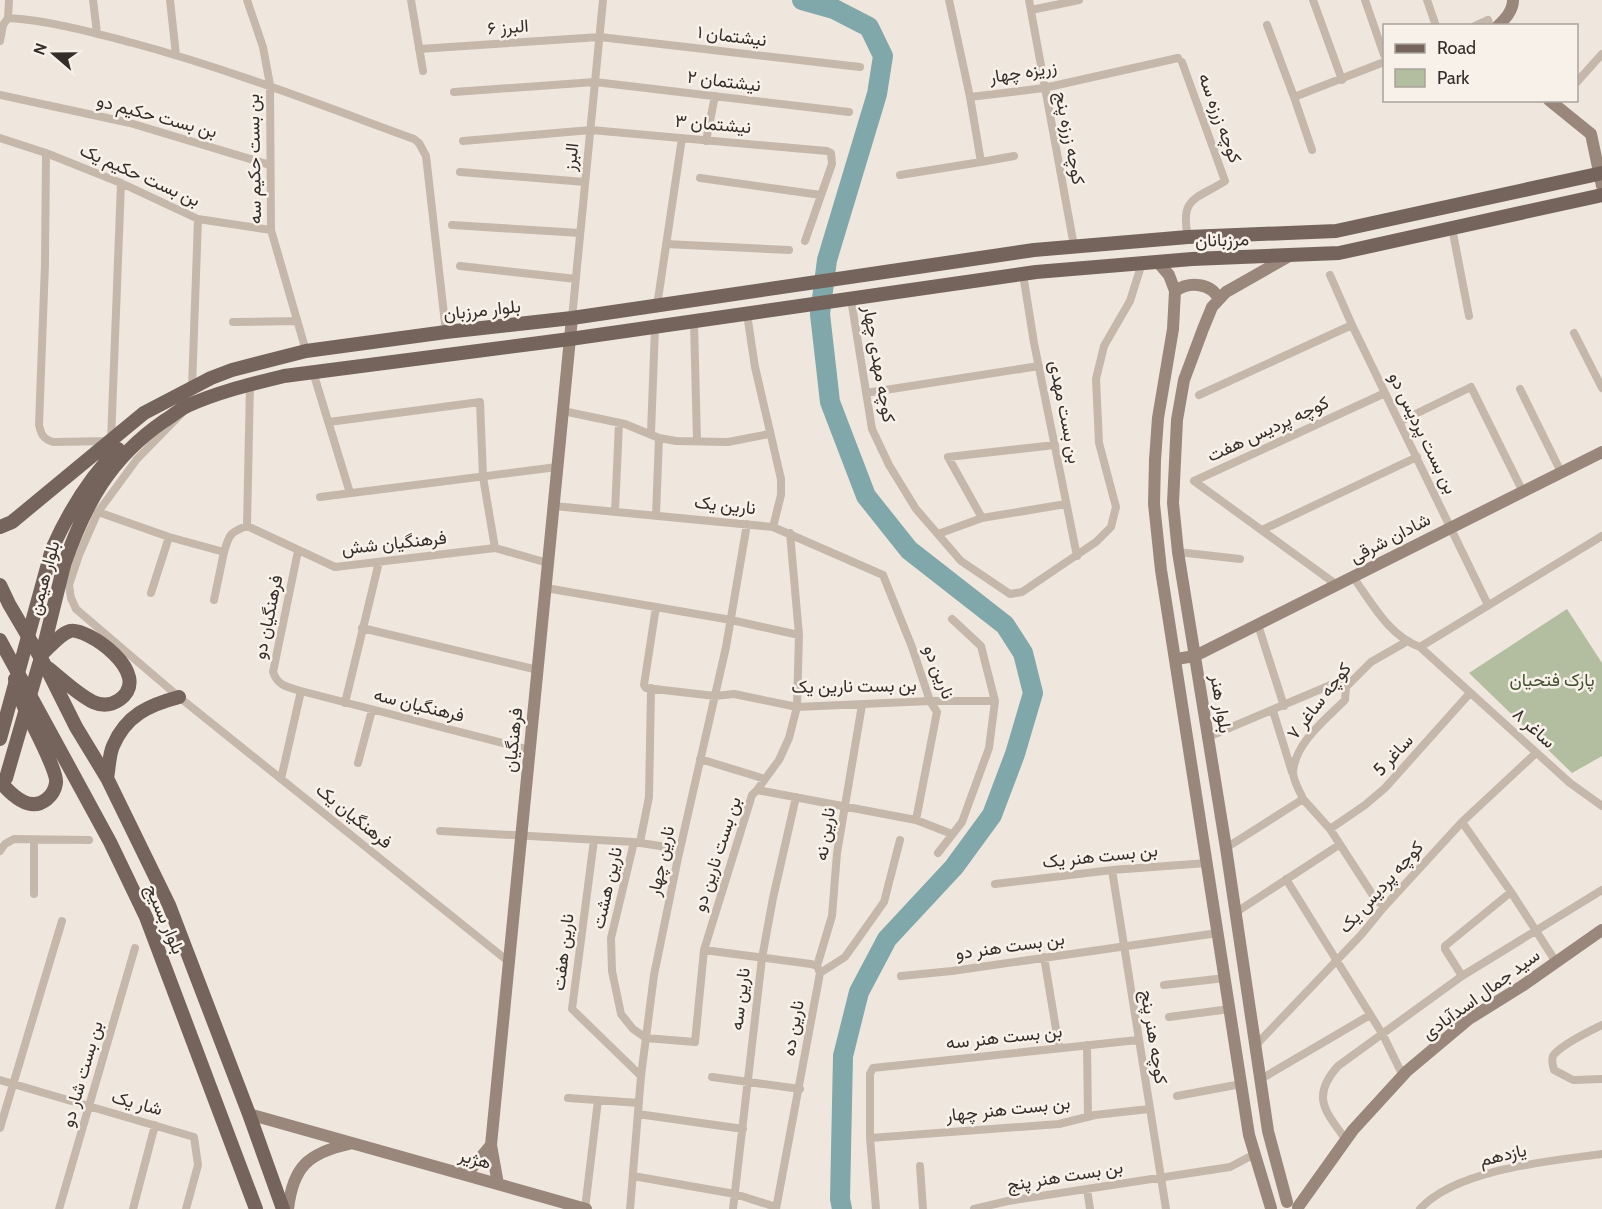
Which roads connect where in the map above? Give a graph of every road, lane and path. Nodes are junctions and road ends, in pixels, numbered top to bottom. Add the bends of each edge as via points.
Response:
1 (9, 0) edge
2 (93, 0) edge
3 (170, 0) edge
4 (247, 0) edge
5 (411, 0) edge
6 (603, 0) edge
7 (949, 0) edge
8 (1029, 0) edge
9 (1079, 0) edge
10 (1313, 0) edge
11 (1365, 0) edge
12 (1427, 0) edge
13 (1513, 0) edge
14 (1031, 10) junction
15 (8, 18) junction
16 (1435, 24) edge
17 (1500, 24) edge
18 (1268, 25) dead end
19 (97, 33) junction
20 (600, 37) junction
21 (0, 41) edge
22 (419, 49) junction
23 (1383, 52) edge
24 (1602, 54) edge
25 (176, 55) junction
26 (1180, 60) joint
27 (1383, 62) edge
28 (860, 67) dead end
29 (423, 71) dead end
30 (1342, 80) junction
31 (1578, 81) edge
32 (595, 82) junction
33 (270, 85) junction
34 (1044, 88) junction
35 (454, 92) dead end
36 (0, 95) edge
37 (715, 96) junction
38 (970, 97) junction
39 (1294, 97) junction
40 (1555, 103) edge
41 (849, 112) dead end
42 (591, 130) junction
43 (1597, 133) edge
44 (0, 138) edge
45 (682, 138) junction
46 (463, 141) dead end
47 (706, 141) junction
48 (1312, 150) dead end
49 (46, 153) junction
50 (1014, 156) dead end
51 (981, 162) junction
52 (270, 165) junction
53 (460, 172) dead end
54 (900, 175) dead end
55 (700, 178) dead end
56 (1601, 178) edge
57 (585, 182) junction
58 (121, 183) junction
59 (821, 195) junction
60 (1602, 195) edge
61 (198, 219) junction
62 (452, 225) dead end
63 (1452, 228) junction
64 (271, 230) junction
65 (1291, 232) junction
66 (580, 233) junction
67 (1188, 237) junction
68 (805, 241) dead end
69 (666, 244) junction
70 (1074, 246) junction
71 (789, 250) dead end
72 (1291, 255) junction
73 (1157, 261) junction
74 (1142, 263) junction
75 (460, 266) dead end
76 (1023, 274) junction
77 (1330, 275) dead end
78 (576, 279) junction
79 (802, 284) joint
80 (1175, 291) junction
81 (1219, 299) junction
82 (846, 300) junction
83 (657, 306) junction
84 (747, 314) junction
85 (1469, 316) dead end
86 (572, 318) junction
87 (297, 321) junction
88 (232, 322) dead end
89 (694, 322) junction
90 (1352, 326) junction
91 (655, 327) junction
92 (446, 332) junction
93 (1574, 333) dead end
94 (570, 339) junction
95 (306, 351) junction
96 (1039, 366) junction
97 (314, 372) junction
98 (250, 384) junction
99 (192, 388) junction
100 (1602, 388) edge
101 (1520, 389) dead end
102 (866, 393) junction
103 (1385, 393) junction
104 (1199, 395) dead end
105 (173, 398) junction
106 (186, 406) junction
107 (563, 411) junction
108 (329, 422) junction
109 (1399, 422) junction
110 (619, 423) junction
111 (769, 434) junction
112 (655, 435) junction
113 (111, 441) junction
114 (696, 441) junction
115 (1055, 446) junction
116 (1602, 452) edge
117 (1416, 458) junction
118 (557, 467) junction
119 (1561, 472) junction
120 (483, 477) junction
121 (1522, 492) junction
122 (350, 493) junction
123 (320, 497) dead end
124 (1066, 504) junction
125 (554, 506) junction
126 (98, 512) junction
127 (615, 512) junction
128 (656, 515) junction
129 (982, 518) junction
130 (747, 524) junction
131 (247, 526) junction
132 (0, 527) edge
133 (773, 527) junction
134 (1451, 528) junction
135 (1262, 530) junction
136 (790, 533) junction
137 (938, 534) junction
138 (1602, 536) edge
139 (170, 537) junction
140 (495, 548) junction
141 (298, 551) junction
142 (224, 552) junction
143 (1178, 552) junction
144 (1077, 556) junction
145 (1240, 560) dead end
146 (379, 562) junction
147 (548, 563) junction
148 (883, 575) joint
149 (1353, 577) junction
150 (0, 585) edge
151 (1337, 585) junction
152 (546, 588) junction
153 (151, 593) dead end
154 (214, 600) dead end
155 (1488, 605) junction
156 (656, 607) junction
157 (952, 618) dead end
158 (731, 620) junction
159 (1258, 625) junction
160 (362, 628) junction
161 (799, 635) junction
162 (0, 640) edge
163 (1406, 642) junction
164 (1420, 647) junction
165 (1195, 656) junction
166 (9, 657) junction
167 (1176, 659) junction
168 (44, 661) junction
169 (538, 670) junction
170 (648, 687) junction
171 (1346, 687) junction
172 (301, 691) junction
173 (1470, 693) junction
174 (715, 696) junction
175 (179, 697) junction
176 (930, 701) junction
177 (995, 701) junction
178 (345, 703) junction
179 (862, 705) junction
180 (1284, 706) junction
181 (797, 707) junction
182 (372, 710) junction
183 (1273, 711) junction
184 (1208, 737) junction
185 (0, 739) edge
186 (530, 750) junction
187 (1536, 753) junction
188 (700, 759) junction
189 (358, 763) dead end
190 (1293, 775) junction
191 (107, 778) junction
192 (281, 779) junction
193 (765, 779) junction
194 (3, 788) edge
195 (757, 790) junction
196 (796, 797) junction
197 (1303, 799) junction
198 (846, 806) junction
199 (1602, 806) edge
200 (916, 820) junction
201 (1462, 822) junction
202 (1330, 829) junction
203 (440, 831) dead end
204 (952, 834) junction
205 (522, 835) junction
206 (34, 840) junction
207 (89, 840) dead end
208 (594, 840) junction
209 (900, 840) dead end
210 (637, 842) junction
211 (1339, 845) junction
212 (1226, 848) junction
213 (680, 849) junction
214 (0, 851) edge
215 (938, 853) dead end
216 (1207, 863) junction
217 (1112, 870) junction
218 (1286, 879) junction
219 (995, 884) dead end
220 (1602, 890) edge
221 (1511, 892) junction
222 (34, 894) dead end
223 (1384, 907) junction
224 (1235, 913) junction
225 (62, 921) dead end
226 (1536, 929) junction
227 (1602, 930) edge
228 (1218, 933) junction
229 (1122, 946) junction
230 (135, 948) dead end
231 (704, 950) junction
232 (1044, 957) junction
233 (762, 958) junction
234 (1336, 960) junction
235 (509, 962) junction
236 (1556, 962) junction
237 (819, 970) junction
238 (901, 976) dead end
239 (1462, 976) junction
240 (1225, 978) junction
241 (1164, 985) dead end
242 (198, 986) junction
243 (176, 993) junction
244 (1230, 1010) junction
245 (1370, 1015) junction
246 (1169, 1017) dead end
247 (1602, 1025) edge
248 (1383, 1035) junction
249 (646, 1038) junction
250 (1138, 1040) junction
251 (1086, 1045) junction
252 (1255, 1046) junction
253 (1059, 1047) junction
254 (642, 1076) junction
255 (1403, 1076) junction
256 (712, 1077) dead end
257 (1261, 1079) junction
258 (1602, 1079) edge
259 (0, 1080) edge
260 (747, 1081) junction
261 (13, 1083) junction
262 (1241, 1084) junction
263 (800, 1089) junction
264 (1177, 1096) dead end
265 (568, 1098) dead end
266 (598, 1100) junction
267 (639, 1103) junction
268 (90, 1107) junction
269 (1149, 1108) junction
270 (249, 1114) junction
271 (638, 1114) junction
272 (1088, 1117) junction
273 (155, 1125) junction
274 (0, 1128) edge
275 (742, 1129) junction
276 (870, 1138) junction
277 (1346, 1140) junction
278 (353, 1143) junction
279 (491, 1145) junction
280 (1602, 1154) edge
281 (1253, 1155) junction
282 (920, 1166) dead end
283 (466, 1175) junction
284 (633, 1176) junction
285 (1161, 1179) junction
286 (498, 1184) junction
287 (1087, 1189) junction
288 (735, 1194) junction
289 (1295, 1206) edge
290 (776, 1208) edge
291 (1271, 1208) edge
292 (58, 1209) edge
293 (133, 1209) edge
294 (186, 1209) edge
295 (256, 1209) edge
296 (283, 1209) edge
297 (288, 1209) edge
298 (586, 1209) edge
299 (630, 1209) edge
300 (733, 1209) edge
301 (876, 1209) edge
302 (923, 1209) edge
303 (974, 1209) edge
304 (1090, 1209) edge
305 (1166, 1209) edge
306 (1420, 1209) edge

1 - 15 street
2 - 19 street
3 - 25 street
4 - 33 street, بن بست حکیم سه
5 - 22 street
6 - 20 street, البرز
7 - 38 street, زریزه چهار
8 - 14 street, کوچه زرزه پنج
9 - 14 street
10 - 30 street
11 - 23 street
12 - 16 street
13 - 17 main road
14 - 34 street, کوچه زرزه پنج
15 - 19 street
15 - 21 street
18 - 39 street
19 - 25 street
20 - 22 street, البرز ۶
20 - 28 street, نيشتمان ۱
20 - 32 street, البرز
22 - 29 street
24 - 31 street
25 - 33 street
26 - 34 street, زریزه چهار
26 - 67 street, کوچه زرزه سه via 1225,181 1190,202 1185,224
27 - 30 street
30 - 39 street
32 - 35 street, نيشتمان ۲
32 - 37 street, نيشتمان ۲
32 - 42 street, البرز
33 - 52 street, بن بست حکیم سه
33 - 92 street via 419,143 426,156
34 - 38 street, زریزه چهار
34 - 70 street, کوچه زرزه پنج
36 - 52 street, بن بست حکیم دو via 130,123
37 - 41 street, نيشتمان ۲
37 - 47 street
38 - 51 street
39 - 48 street
40 - 43 main road
42 - 45 street, نيشتمان ۳
42 - 46 street, نيشتمان ۳
42 - 57 street, البرز
43 - 56 main road
44 - 49 street, بن بست حکیم یک
45 - 47 street, نيشتمان ۳
45 - 69 street
47 - 59 street, نيشتمان ۳ via 827,151 831,153 832,164
49 - 58 street, بن بست حکیم یک
49 - 113 street via 40,434 52,442
50 - 51 street
51 - 54 street
52 - 64 street, بن بست حکیم سه
53 - 57 street
55 - 59 street
56 - 65 main road, مرزبانان via 1336,231
57 - 66 street, البرز
58 - 61 street, بن بست حکیم یک
58 - 113 street
59 - 68 street
60 - 63 main road, مرزبانان
61 - 64 street, بن بست حکیم یک
61 - 99 street
62 - 66 street
63 - 72 main road, مرزبانان via 1339,253
63 - 85 street
64 - 87 street, بن بست حکیم سه
65 - 67 main road, مرزبانان
65 - 72 main road
66 - 78 street, البرز
67 - 70 main road, مرزبانان
69 - 71 street
69 - 83 street
70 - 79 main road, مرزبانان
72 - 73 main road, مرزبانان
72 - 81 main road, بلوار هنر
73 - 74 main road, مرزبانان
73 - 80 main road via 1169,274
74 - 76 main road, مرزبانان
74 - 144 street, کوچه مهدی چهار via 1130,301 1104,346 1096,379 1100,443 1116,507 1111,527
75 - 78 street
76 - 82 main road, مرزبانان
76 - 96 street, بن بست مهدی
77 - 90 street, بن بست پردیس دو
78 - 86 street, البرز
79 - 83 main road, بلوار مرزبان
80 - 81 main road via 1199,285 1215,292
80 - 167 main road, بلوار هنر via 1173,329 1158,418 1154,504
81 - 143 main road, بلوار هنر via 1184,381 1177,420 1173,503
82 - 84 main road, مرزبانان
82 - 102 street, کوچه مهدی چهار
83 - 86 main road, بلوار مرزبان
84 - 89 main road
84 - 111 street
86 - 92 main road, بلوار مرزبان
86 - 94 main road, فرهنگیان
87 - 88 street
87 - 95 street, بن بست حکیم سه
89 - 91 main road
89 - 114 street
90 - 103 street, بن بست پردیس دو
90 - 104 street
91 - 94 main road
91 - 112 street
92 - 95 main road, بلوار مرزبان
93 - 100 street
94 - 97 main road
94 - 107 main road, فرهنگیان
95 - 99 main road, بلوار مرزبان via 232,370
96 - 102 street
96 - 115 street, بن بست مهدی
97 - 98 main road
97 - 108 street
98 - 106 main road
98 - 131 street
99 - 105 main road, بلوار مرزبان
101 - 119 street
102 - 137 street, کوچه مهدی چهار via 872,429 889,465 916,509
103 - 109 street, بن بست پردیس دو
103 - 135 street, کوچه پردیس هفت via 1194,481
105 - 113 main road via 144,413
105 - 185 main road, بلوار هیمن, bridge via 103,464 80,494 52,549
106 - 126 street, فرهنگیان یک via 137,459
106 - 168 main road, بلوار هیمن, bridge via 146,434 117,462 85,510 64,565
107 - 110 street
107 - 118 main road, فرهنگیان
108 - 120 street via 480,402
108 - 122 street
109 - 117 street, بن بست پردیس دو
109 - 121 street via 1471,387
110 - 112 street
110 - 127 street
111 - 114 street via 728,442
111 - 133 street via 781,478
112 - 114 street
112 - 128 street
113 - 132 main road via 12,522
115 - 124 street, بن بست مهدی
115 - 129 street via 948,457
116 - 119 main road, شادان شرقی
117 - 134 street, بن بست پردیس دو
117 - 135 street
118 - 120 street
118 - 125 main road, فرهنگیان
119 - 121 main road, شادان شرقی
120 - 122 street
120 - 140 street
121 - 134 main road, شادان شرقی
122 - 123 street
124 - 129 street
124 - 144 street, بن بست مهدی
125 - 127 street, نارین یک
125 - 147 main road, فرهنگیان
126 - 139 street
126 - 175 street, فرهنگیان یک via 69,585 71,598 76,609
127 - 128 street, نارین یک
128 - 130 street, نارین یک
129 - 137 street
130 - 133 street, نارین یک
130 - 158 street, نارین چهار
131 - 141 street, فرهنگیان شش
131 - 142 street via 228,536
133 - 136 street, نارین یک
134 - 149 main road, شادان شرقی
134 - 155 street, بن بست پردیس دو
135 - 151 street, کوچه پردیس هفت
136 - 148 street, نارین یک
136 - 161 street
137 - 144 street, کوچه مهدی چهار via 961,561 1010,594 1022,592
138 - 155 street
139 - 142 street
139 - 153 street
140 - 146 street, فرهنگیان شش
140 - 147 street, فرهنگیان شش
141 - 146 street, فرهنگیان شش via 335,567
141 - 172 street, فرهنگیان دو via 273,672 282,686
142 - 154 street
143 - 145 street
143 - 165 main road, بلوار هنر
146 - 160 street
147 - 152 main road, فرهنگیان
148 - 176 street, نارین دو
149 - 151 main road, شادان شرقی
149 - 163 street, ساغر ٨ via 1391,629
150 - 168 main road, بلوار بسیج
151 - 159 main road, شادان شرقی
152 - 156 street
152 - 169 main road, فرهنگیان
155 - 164 street
156 - 158 street
156 - 170 street, نارین هشت
157 - 177 street via 981,646
158 - 161 street
158 - 174 street, نارین چهار
159 - 165 main road, شادان شرقی
159 - 180 street
160 - 169 street
160 - 178 street
161 - 181 street
162 - 166 main road
163 - 164 street, ساغر ٨
163 - 171 street, کوچه ساغر ۷ via 1371,662
164 - 173 street, ساغر ٨
165 - 167 main road, شادان شرقی
165 - 184 main road, بلوار هنر
166 - 194 main road via 21,699 57,782 52,795 32,805
166 - 243 main road, بلوار بسیج via 115,853
167 - 216 main road, بلوار هنر
168 - 168 main road via 68,632 80,631 121,661 130,680 124,697 102,705 90,700
168 - 191 main road, بلوار بسیج via 76,727
168 - 194 main road, بلوار هیمن, bridge
169 - 186 main road, فرهنگیان
170 - 174 street, بن بست نارین یک
170 - 210 street, نارین هشت via 649,797
171 - 180 street via 1333,684
171 - 190 street, کوچه ساغر ۷ via 1345,700 1311,735 1296,758
172 - 178 street, فرهنگیان سه
172 - 192 street
173 - 187 street, ساغر ٨
173 - 202 street, ساغر 5 via 1385,788
174 - 181 street, بن بست نارین یک via 734,694
174 - 188 street, نارین چهار
175 - 191 main road via 155,703 126,724 113,746
175 - 192 street, فرهنگیان یک
176 - 177 street, بن بست نارین یک
176 - 179 street, بن بست نارین یک
176 - 200 street, نارین دو via 937,712
177 - 204 street via 989,748 962,822
178 - 182 street, فرهنگیان سه
179 - 181 street, بن بست نارین یک
179 - 198 street, نارین نه
180 - 183 street
181 - 193 street via 789,738
182 - 186 street, فرهنگیان سه
182 - 189 street
183 - 184 street
183 - 190 street
184 - 212 main road, بلوار هنر
186 - 205 main road, فرهنگیان
187 - 199 street, ساغر ٨
187 - 201 street, کوچه پردیس یک
188 - 193 street
188 - 213 street, نارین چهار
190 - 197 street
191 - 242 main road, بلوار بسیج via 169,905
192 - 235 street, فرهنگیان یک
193 - 195 street
195 - 196 street, بن بست نارین دو
195 - 231 street, بن بست نارین دو via 752,795
196 - 198 street, بن بست نارین دو
196 - 233 street, نارین سه
197 - 202 street
197 - 212 street
198 - 200 street, بن بست نارین دو
198 - 237 street, نارین نه via 832,916
200 - 204 street, بن بست نارین دو
201 - 221 street
201 - 223 street, کوچه پردیس یک
202 - 211 street
203 - 205 street
204 - 215 street
205 - 208 street
205 - 235 main road, فرهنگیان
206 - 207 street
206 - 214 street via 14,839
206 - 222 street
208 - 210 street
208 - 254 street, نارین هفت via 572,1009
209 - 237 street via 884,902 845,957
210 - 213 street
210 - 249 street, نارین هشت via 611,938 612,971 621,1014
211 - 218 street
211 - 223 street
212 - 224 main road, بلوار هنر
213 - 249 street, نارین چهار via 654,975
216 - 217 street, بن بست هنر یک
216 - 228 main road, بلوار هنر
217 - 219 street, بن بست هنر یک
217 - 229 street, کوچه هنر پنج
218 - 224 street
218 - 234 street
220 - 226 street
221 - 226 street
221 - 239 street via 1445,946
223 - 234 street, کوچه پردیس یک
224 - 252 main road, بلوار هنر
225 - 261 street
226 - 236 street
226 - 239 street
227 - 236 main road, سید جمال اسدآبادی
228 - 229 street, بن بست هنر دو
228 - 240 main road, بلوار هنر
229 - 232 street, بن بست هنر دو
229 - 250 street, کوچه هنر پنج
230 - 268 street, بن بست شار دو
231 - 233 street
231 - 249 street, بن بست نارین دو via 695,1042
232 - 238 street, بن بست هنر دو
232 - 253 street
233 - 237 street
233 - 260 street, نارین سه
234 - 245 street
234 - 252 street, کوچه پردیس یک
235 - 279 main road, فرهنگیان
236 - 255 main road, سید جمال اسدآبادی via 1469,1020
237 - 263 street, نارین ده
239 - 248 street
240 - 241 street
240 - 244 main road, بلوار هنر
242 - 243 main road
242 - 270 main road, بلوار بسیج
243 - 295 main road, بلوار بسیج
244 - 246 street
244 - 262 main road, بلوار هنر
245 - 248 street
245 - 257 street
247 - 258 street via 1563,1048 1551,1062 1554,1070 1573,1080
248 - 255 street
248 - 277 street via 1338,1066 1326,1082 1324,1108
249 - 254 street, نارین چهار
250 - 251 street, بن بست هنر سه
250 - 269 street, کوچه هنر پنج
251 - 253 street, بن بست هنر سه
251 - 272 street
252 - 257 main road, بلوار هنر
253 - 276 street, بن بست هنر سه via 873,1068
254 - 267 street, نارین چهار
255 - 277 main road, سید جمال اسدآبادی
256 - 260 street
257 - 289 main road, بلوار هنر via 1268,1131
259 - 261 street, شار یک
260 - 263 street
260 - 275 street, نارین سه
261 - 268 street, شار یک
261 - 274 street
262 - 264 street
262 - 281 main road, بلوار هنر
263 - 290 street, نارین ده
265 - 266 street
266 - 267 street
266 - 298 street
267 - 271 street, نارین چهار
268 - 273 street, شار یک
268 - 292 street, بن بست شار دو
269 - 272 street, بن بست هنر چهار
269 - 285 street, کوچه هنر پنج
270 - 278 main road, هژیر
270 - 296 main road, بلوار بسیج
271 - 275 street
271 - 284 street, نارین چهار
272 - 276 street, بن بست هنر چهار via 1059,1124
273 - 293 street
273 - 294 street, شار یک via 194,1137 198,1165
275 - 288 street, نارین سه
276 - 301 street
277 - 289 main road, سید جمال اسدآبادی
278 - 283 main road, هژیر
278 - 297 main road via 326,1149 303,1167 290,1188
279 - 283 main road
279 - 286 main road, فرهنگیان
280 - 306 street, یازدهم via 1499,1171 1445,1189
281 - 285 street, بن بست هنر پنج via 1230,1167
281 - 291 main road, بلوار هنر
282 - 302 street
283 - 286 main road, هژیر
284 - 288 street
284 - 299 street, نارین چهار
285 - 287 street, بن بست هنر پنج
285 - 305 street, کوچه هنر پنج
286 - 298 main road, هژیر
287 - 303 street, بن بست هنر پنج
287 - 304 street
288 - 290 street
288 - 300 street, نارین سه
289 - 291 main road via 1281,1202

